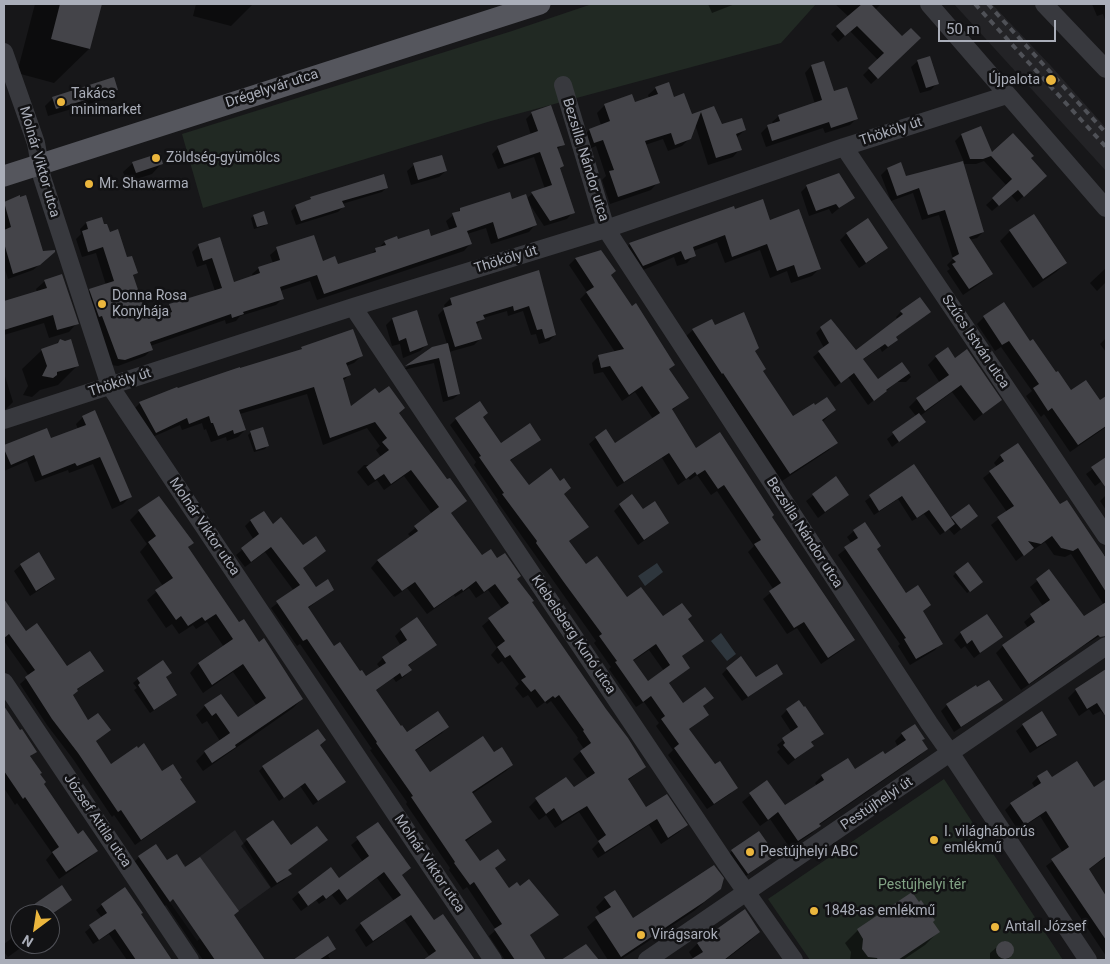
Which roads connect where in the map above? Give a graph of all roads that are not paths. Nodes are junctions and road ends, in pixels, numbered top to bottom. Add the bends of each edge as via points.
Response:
1 (540, 4) edge
2 (929, 4) edge
3 (1044, 4) edge
4 (4, 52) edge
5 (1106, 69) edge
6 (563, 85) dead end
7 (1007, 95) junction
8 (844, 147) junction
9 (40, 164) junction
10 (4, 176) edge
11 (1106, 208) edge
12 (606, 229) junction
13 (354, 308) junction
14 (110, 386) junction
15 (4, 420) edge
16 (1106, 536) edge
17 (1106, 646) edge
18 (4, 682) edge
19 (951, 754) junction
20 (748, 891) junction
21 (1084, 959) edge
22 (190, 960) edge
23 (493, 960) edge
24 (647, 960) edge
25 (794, 960) edge

1 - 9 main road, Drégelyvár utca
2 - 7 street
3 - 5 street
4 - 9 street, Molnár Viktor utca
6 - 12 street, Bezsilla Nándor utca
7 - 8 street, Thököly út
7 - 11 street
8 - 12 street, Thököly út
8 - 16 street, Szűcs István utca
9 - 10 main road, Drégelyvár utca
9 - 14 street, Molnár Viktor utca
12 - 13 street, Thököly út
12 - 19 street, Bezsilla Nándor utca
13 - 14 street, Thököly út
13 - 20 street, Klebelsberg Kunó utca
14 - 15 street, Thököly út
14 - 23 street, Molnár Viktor utca
17 - 19 street, Pestújhelyi út
18 - 22 street, József Attila utca
19 - 20 street, Pestújhelyi út
19 - 21 street, Bezsilla Nándor utca
20 - 24 street, Pestújhelyi út
20 - 25 street, Klebelsberg Kunó utca

